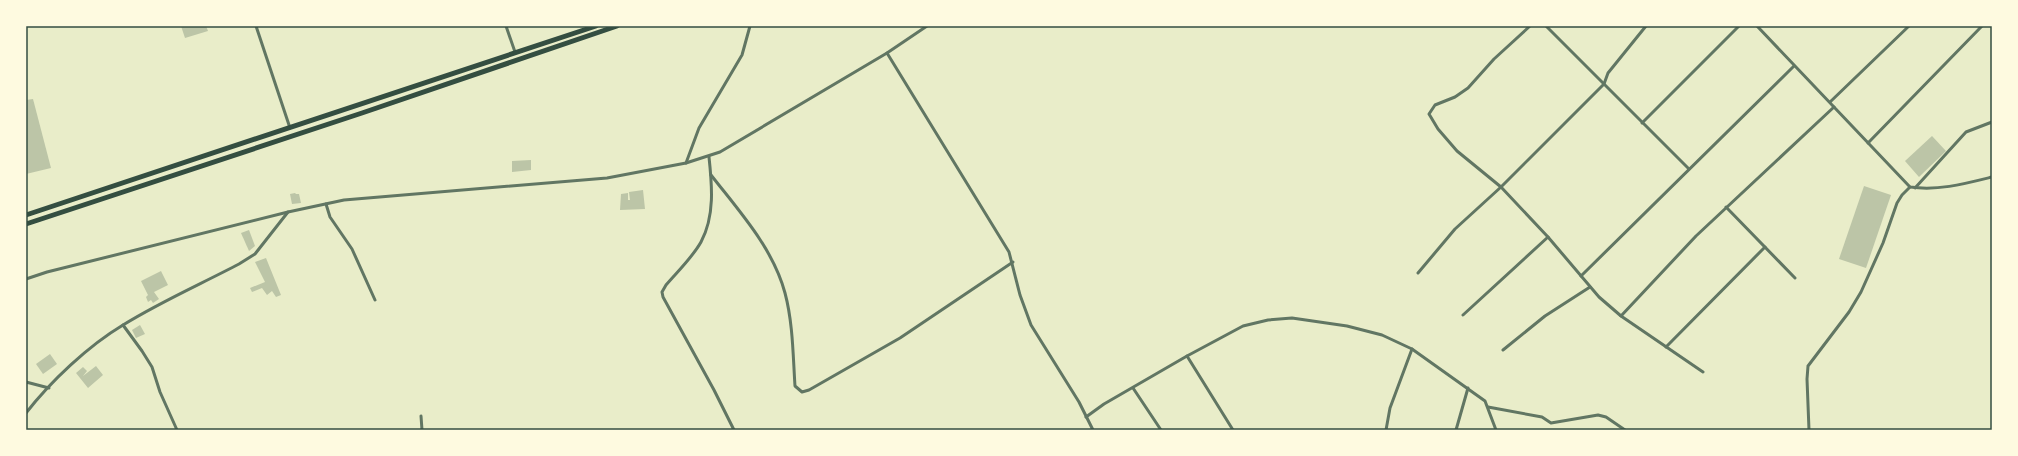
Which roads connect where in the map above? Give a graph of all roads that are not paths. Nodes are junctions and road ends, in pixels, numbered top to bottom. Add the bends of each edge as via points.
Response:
1 (256, 26) edge
2 (506, 26) edge
3 (596, 26) edge
4 (617, 26) edge
5 (750, 26) edge
6 (927, 26) edge
7 (1530, 26) edge
8 (1546, 26) edge
9 (1646, 26) edge
10 (1739, 26) edge
11 (1757, 26) edge
12 (1909, 26) edge
13 (1982, 26) edge
14 (515, 52) junction
15 (886, 53) junction
16 (1794, 66) junction
17 (452, 74) junction
18 (455, 81) junction
19 (1604, 84) junction
20 (1830, 102) junction
21 (1834, 107) junction
22 (1992, 122) edge
23 (1642, 123) junction
24 (290, 128) junction
25 (1868, 144) junction
26 (710, 156) junction
27 (686, 163) junction
28 (166, 169) junction
29 (1688, 169) junction
30 (711, 175) junction
31 (168, 177) junction
32 (1992, 177) edge
33 (1501, 187) junction
34 (1910, 187) junction
35 (1915, 188) junction
36 (326, 204) junction
37 (1726, 207) junction
38 (288, 212) junction
39 (26, 215) edge
40 (26, 224) edge
41 (1548, 237) junction
42 (1765, 247) junction
43 (1013, 262) junction
44 (1418, 273) dead end
45 (1581, 276) junction
46 (1795, 278) dead end
47 (26, 279) edge
48 (1590, 287) junction
49 (376, 300) dead end
50 (1462, 315) dead end
51 (1621, 316) junction
52 (123, 325) junction
53 (1666, 347) junction
54 (1412, 349) junction
55 (1503, 350) dead end
56 (1187, 356) junction
57 (1703, 372) dead end
58 (26, 382) edge
59 (49, 388) junction
60 (1133, 388) junction
61 (1468, 388) junction
62 (1488, 407) junction
63 (26, 413) edge
64 (421, 416) dead end
65 (1086, 417) junction
66 (177, 430) edge
67 (422, 430) edge
68 (734, 430) edge
69 (1093, 430) edge
70 (1161, 430) edge
71 (1233, 430) edge
72 (1386, 430) edge
73 (1456, 430) edge
74 (1496, 430) edge
75 (1625, 430) edge
76 (1809, 430) edge

1 - 24 street
2 - 14 street
3 - 14 highway
4 - 18 highway
5 - 27 street via 742,55 699,128
6 - 15 street
7 - 33 street via 1494,59 1468,88 1455,97 1435,105 1429,114 1457,151
8 - 19 street
9 - 19 street via 1608,73
10 - 23 street
11 - 16 street
12 - 20 street
13 - 25 street
14 - 17 highway
15 - 26 street
15 - 43 street
16 - 20 street
16 - 29 street
17 - 18 highway
17 - 24 highway
18 - 31 highway
19 - 23 street
19 - 33 street
20 - 21 street
21 - 25 street
21 - 37 street
22 - 35 street via 1966,132
23 - 29 street
24 - 28 highway
25 - 34 street
26 - 27 street
26 - 30 street
27 - 36 street via 607,178 443,191
28 - 31 highway
28 - 39 highway
29 - 45 street
30 - 43 street via 752,228 779,273 792,334 795,386 802,392 900,338
30 - 68 street via 713,193 708,223 701,242 666,285 662,298
31 - 40 highway
32 - 35 street via 1949,187
33 - 41 street
33 - 44 street via 1456,228
34 - 35 street
34 - 76 street via 1897,203 1883,243 1861,292 1808,366
36 - 38 street
36 - 49 street via 330,217 352,249
37 - 42 street
37 - 51 street
38 - 47 street
38 - 52 street via 255,254
41 - 45 street
41 - 50 street
42 - 46 street
42 - 53 street
43 - 65 street via 1020,295 1031,325
45 - 48 street
48 - 51 street
48 - 55 street via 1545,316
51 - 53 street
52 - 59 street via 94,345
52 - 66 street via 152,367
53 - 57 street
54 - 56 street via 1375,333 1292,318 1244,326
54 - 61 street
54 - 72 street via 1390,408
56 - 60 street
56 - 71 street
58 - 59 street
59 - 63 street
60 - 65 street
60 - 70 street
61 - 62 street via 1485,401
61 - 73 street
62 - 74 street
62 - 75 street via 1542,417 1552,423 1598,415 1606,417
64 - 67 street
65 - 69 street

